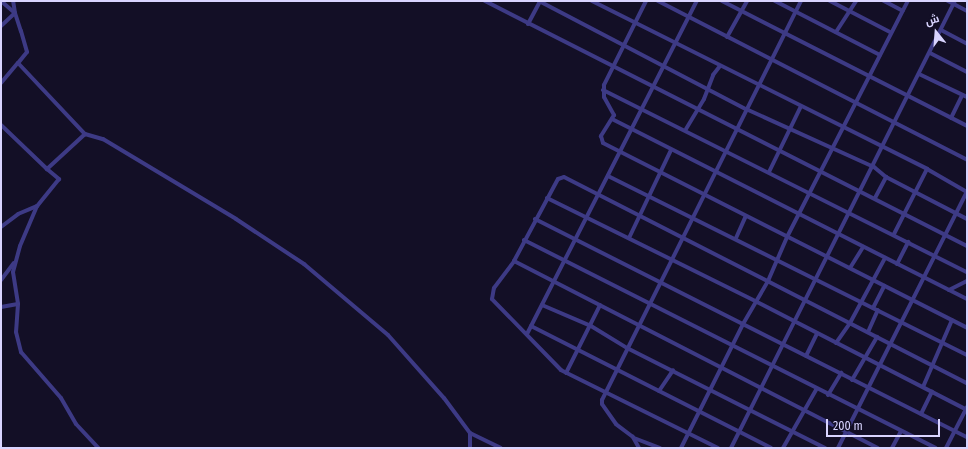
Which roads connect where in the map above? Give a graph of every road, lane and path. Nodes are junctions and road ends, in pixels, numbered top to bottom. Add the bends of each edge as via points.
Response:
1 (2, 1) edge
2 (13, 1) edge
3 (485, 1) edge
4 (539, 1) edge
5 (592, 1) edge
6 (646, 1) edge
7 (658, 1) edge
8 (697, 1) edge
9 (722, 1) edge
10 (747, 1) edge
11 (775, 1) edge
12 (801, 1) edge
13 (830, 1) edge
14 (856, 1) edge
15 (884, 1) edge
16 (908, 1) edge
17 (948, 1) edge
18 (954, 2) edge
19 (903, 10) junction
20 (741, 11) junction
21 (795, 11) junction
22 (967, 11) edge
23 (849, 12) junction
24 (15, 14) junction
25 (688, 18) junction
26 (635, 22) junction
27 (528, 24) junction
28 (1, 26) edge
29 (941, 30) junction
30 (836, 32) junction
31 (890, 32) junction
32 (784, 33) junction
33 (727, 37) junction
34 (623, 44) junction
35 (675, 44) junction
36 (967, 44) edge
37 (930, 53) junction
38 (880, 55) junction
39 (771, 60) junction
40 (18, 64) junction
41 (664, 65) junction
42 (612, 66) junction
43 (720, 66) junction
44 (967, 72) edge
45 (919, 74) junction
46 (869, 76) junction
47 (1, 83) edge
48 (758, 85) junction
49 (654, 86) junction
50 (708, 89) junction
51 (603, 90) junction
52 (962, 95) junction
53 (908, 97) junction
54 (967, 98) edge
55 (855, 102) junction
56 (801, 106) junction
57 (642, 108) junction
58 (697, 108) junction
59 (746, 108) junction
60 (612, 118) junction
61 (951, 118) junction
62 (896, 123) junction
63 (1, 125) edge
64 (967, 126) edge
65 (842, 127) junction
66 (736, 128) junction
67 (792, 128) junction
68 (686, 129) junction
69 (631, 130) junction
70 (85, 134) junction
71 (833, 146) junction
72 (883, 148) junction
73 (671, 150) junction
74 (725, 150) junction
75 (782, 150) junction
76 (620, 153) junction
77 (967, 160) edge
78 (874, 167) junction
79 (47, 169) junction
80 (927, 170) junction
81 (820, 171) junction
82 (714, 172) junction
83 (769, 172) junction
84 (660, 173) junction
85 (608, 176) junction
86 (886, 177) junction
87 (861, 192) junction
88 (915, 192) junction
89 (967, 192) edge
90 (812, 193) junction
91 (703, 194) junction
92 (598, 195) junction
93 (650, 196) junction
94 (547, 198) junction
95 (875, 198) junction
96 (37, 206) junction
97 (850, 213) junction
98 (905, 213) junction
99 (955, 213) junction
100 (800, 215) junction
101 (587, 216) junction
102 (640, 216) junction
103 (692, 216) junction
104 (746, 216) junction
105 (967, 218) edge
106 (535, 219) junction
107 (1, 227) edge
108 (894, 234) junction
109 (943, 234) junction
110 (839, 235) junction
111 (682, 236) junction
112 (787, 237) junction
113 (629, 238) junction
114 (736, 238) junction
115 (524, 240) junction
116 (575, 240) junction
117 (908, 242) junction
118 (967, 246) edge
119 (863, 247) junction
120 (934, 255) junction
121 (828, 256) junction
122 (885, 258) junction
123 (670, 259) junction
124 (779, 259) junction
125 (514, 260) junction
126 (564, 261) junction
127 (14, 263) junction
128 (897, 264) junction
129 (850, 268) junction
130 (967, 272) edge
131 (923, 277) junction
132 (816, 279) junction
133 (1, 280) edge
134 (768, 281) junction
135 (874, 281) junction
136 (967, 281) edge
137 (554, 282) junction
138 (659, 282) junction
139 (884, 286) junction
140 (949, 290) junction
141 (967, 299) edge
142 (806, 300) junction
143 (912, 300) junction
144 (757, 302) junction
145 (861, 302) junction
146 (650, 303) junction
147 (18, 304) junction
148 (542, 305) junction
149 (600, 305) junction
150 (1, 307) edge
151 (873, 308) junction
152 (878, 310) junction
153 (952, 320) junction
154 (795, 322) junction
155 (901, 322) junction
156 (850, 323) junction
157 (743, 324) junction
158 (638, 325) junction
159 (531, 326) junction
160 (590, 326) junction
161 (967, 328) edge
162 (868, 332) junction
163 (817, 333) junction
164 (527, 334) junction
165 (878, 337) junction
166 (785, 343) junction
167 (836, 343) junction
168 (890, 343) junction
169 (942, 343) junction
170 (732, 346) junction
171 (627, 348) junction
172 (578, 350) junction
173 (967, 355) edge
174 (806, 356) junction
175 (866, 358) junction
176 (880, 365) junction
177 (933, 365) junction
178 (773, 366) junction
179 (721, 368) junction
180 (616, 370) junction
181 (673, 370) junction
182 (566, 373) junction
183 (841, 373) junction
184 (852, 380) junction
185 (967, 383) edge
186 (923, 387) junction
187 (762, 388) junction
188 (868, 388) junction
189 (710, 390) junction
190 (816, 390) junction
191 (659, 391) junction
192 (932, 391) junction
193 (605, 393) junction
194 (828, 395) junction
195 (967, 409) edge
196 (750, 410) junction
197 (804, 410) junction
198 (856, 410) junction
199 (700, 411) junction
200 (921, 414) junction
201 (846, 431) junction
202 (901, 431) junction
203 (955, 431) junction
204 (739, 432) junction
205 (792, 432) junction
206 (470, 433) junction
207 (688, 433) junction
208 (633, 437) junction
209 (967, 437) edge
210 (98, 448) edge
211 (470, 448) edge
212 (501, 448) edge
213 (639, 448) edge
214 (660, 448) edge
215 (681, 448) edge
216 (718, 448) edge
217 (731, 448) edge
218 (771, 448) edge
219 (783, 448) edge
220 (825, 448) edge
221 (838, 448) edge
222 (878, 448) edge
223 (892, 448) edge
224 (935, 448) edge
225 (946, 448) edge

1 - 24 street
2 - 24 street
3 - 27 street
4 - 27 street
4 - 34 street
5 - 26 street
6 - 26 street
7 - 25 street
8 - 25 street
9 - 20 street
10 - 20 street
11 - 21 street
12 - 21 street
13 - 23 street
14 - 23 street
15 - 19 street
16 - 19 street
17 - 18 street
18 - 22 street
18 - 29 street
19 - 31 street
20 - 32 street
20 - 33 street
21 - 30 street
21 - 32 street
23 - 30 street
23 - 31 street
24 - 28 street
24 - 40 street via 27,52
25 - 33 street
25 - 35 street
26 - 34 street
26 - 35 street
27 - 42 street
29 - 36 street
29 - 37 street
30 - 38 street
31 - 38 street
32 - 39 street
32 - 46 street
33 - 39 street
34 - 41 street
34 - 42 street
35 - 41 street
35 - 43 street
37 - 44 street
37 - 45 street
38 - 46 street
39 - 48 street
39 - 55 street
40 - 47 street
40 - 70 street
41 - 49 street
41 - 50 street
42 - 49 street
42 - 51 street
43 - 48 street
43 - 50 street
45 - 52 street
45 - 53 street
46 - 53 street
46 - 55 street
48 - 56 street
48 - 59 street
49 - 57 street
49 - 58 street
50 - 58 street
50 - 59 street
51 - 57 street
51 - 60 street via 614,113
52 - 54 street
52 - 61 street
53 - 61 street
53 - 62 street
55 - 62 street
55 - 65 street
56 - 65 street
56 - 67 street
57 - 68 street
57 - 69 street
58 - 66 street
58 - 68 street
59 - 66 street
59 - 67 street
60 - 69 street
60 - 76 street via 601,139
61 - 64 street
62 - 72 street
62 - 77 street
63 - 79 street
65 - 71 street
65 - 72 street
66 - 74 street
66 - 75 street
67 - 71 street
67 - 75 street
68 - 74 street
69 - 73 street
69 - 76 street
70 - 79 street
70 - 206 street via 103,139 304,264 388,335 444,398
71 - 78 street
71 - 81 street
72 - 78 street
72 - 80 street
73 - 82 street
73 - 84 street
74 - 82 street
74 - 83 street
75 - 81 street
75 - 83 street
76 - 84 street
76 - 85 street
78 - 86 street
78 - 87 street
79 - 96 street via 59,180
80 - 88 street
80 - 89 street
81 - 87 street
81 - 90 street
82 - 91 street
82 - 100 street
83 - 90 street
84 - 91 street
84 - 93 street
85 - 92 street
85 - 93 street
86 - 88 street
86 - 95 street
87 - 95 street
87 - 97 street
88 - 98 street
88 - 99 street
89 - 99 street
90 - 97 street
90 - 100 street
91 - 103 street
91 - 104 street
92 - 94 street via 561,177
92 - 101 street
92 - 102 street
93 - 102 street
93 - 103 street
94 - 101 street
94 - 106 street
95 - 98 street
96 - 107 street via 18,214
96 - 127 street
97 - 108 street
97 - 110 street
98 - 108 street
98 - 109 street
99 - 105 street
99 - 109 street
100 - 110 street
100 - 112 street
101 - 113 street
101 - 116 street
102 - 111 street
102 - 113 street
103 - 111 street
103 - 114 street
104 - 112 street
104 - 114 street
106 - 115 street
106 - 116 street
108 - 117 street
109 - 118 street
109 - 120 street
110 - 119 street
110 - 121 street
111 - 123 street
111 - 134 street
112 - 121 street
112 - 124 street
113 - 123 street
114 - 124 street
115 - 125 street
115 - 126 street
116 - 126 street
116 - 138 street
117 - 120 street
117 - 128 street
119 - 122 street
119 - 129 street
120 - 130 street
120 - 131 street
121 - 129 street
121 - 132 street
122 - 128 street
122 - 135 street
123 - 138 street
123 - 144 street
124 - 132 street
124 - 134 street
125 - 137 street
125 - 164 street via 494,288 492,299
126 - 137 street
126 - 146 street
127 - 133 street
127 - 147 street
128 - 131 street
129 - 135 street
131 - 140 street
131 - 143 street
132 - 142 street
132 - 145 street
134 - 142 street
134 - 144 street
135 - 139 street
135 - 145 street
136 - 140 street
137 - 148 street
137 - 149 street
138 - 146 street
138 - 157 street
139 - 143 street
139 - 151 street
140 - 141 street
142 - 154 street
142 - 156 street
143 - 153 street
143 - 155 street
144 - 154 street
144 - 157 street
145 - 151 street
145 - 156 street
146 - 158 street
146 - 170 street
147 - 150 street
147 - 210 street via 16,332 22,352 61,398 76,424
148 - 159 street
148 - 160 street
149 - 158 street
149 - 160 street
151 - 152 street
152 - 155 street
152 - 162 street
153 - 161 street
153 - 169 street
154 - 163 street
154 - 166 street
155 - 168 street
155 - 169 street
156 - 162 street
156 - 167 street
157 - 166 street
157 - 170 street
158 - 171 street
158 - 179 street
159 - 164 street
159 - 172 street
160 - 171 street
160 - 172 street
162 - 165 street
163 - 167 street
163 - 174 street
164 - 182 street via 555,365
165 - 168 street
165 - 175 street
166 - 174 street
166 - 178 street
167 - 175 street
168 - 176 street
168 - 177 street
169 - 173 street
169 - 177 street
170 - 178 street
170 - 179 street
171 - 180 street
171 - 181 street
172 - 180 street
172 - 182 street
174 - 183 street
175 - 176 street
175 - 184 street
176 - 186 street
176 - 188 street
177 - 185 street
177 - 186 street
178 - 187 street
178 - 190 street
179 - 187 street
179 - 189 street
180 - 191 street
180 - 193 street
181 - 189 street
181 - 191 street
182 - 193 street
183 - 184 street
183 - 194 street
184 - 188 street
186 - 192 street
187 - 196 street
187 - 197 street
188 - 198 street
188 - 200 street
189 - 196 street
189 - 199 street
190 - 194 street
190 - 197 street
191 - 199 street
192 - 195 street
192 - 200 street
193 - 207 street
193 - 208 street via 601,402 616,424
194 - 198 street
195 - 203 street
196 - 204 street
196 - 205 street
197 - 201 street
197 - 205 street
198 - 201 street
198 - 202 street
199 - 204 street
199 - 207 street
200 - 203 street
201 - 221 street
201 - 222 street
202 - 223 street
202 - 224 street
203 - 209 street
203 - 225 street
204 - 217 street
204 - 218 street
205 - 219 street
205 - 220 street
206 - 211 street
206 - 212 street
207 - 215 street
207 - 216 street
208 - 213 street
208 - 214 street

